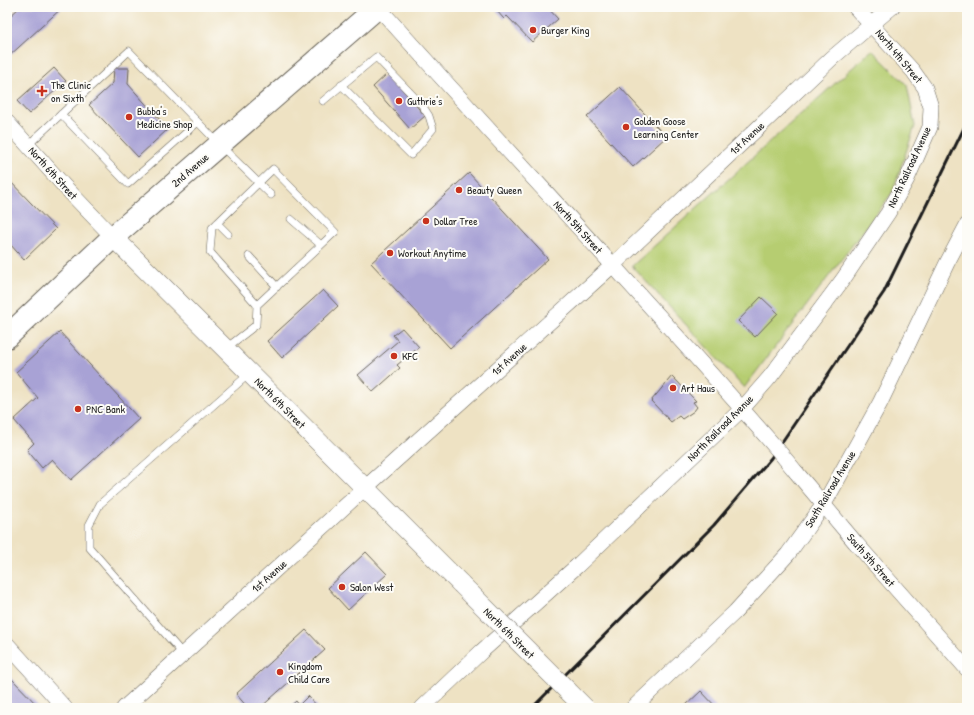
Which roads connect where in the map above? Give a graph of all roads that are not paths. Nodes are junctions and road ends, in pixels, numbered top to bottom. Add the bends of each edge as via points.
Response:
1 (378, 7) edge
2 (855, 7) edge
3 (892, 7) edge
4 (872, 24) junction
5 (341, 85) junction
6 (925, 88) joint
7 (323, 101) dead end
8 (61, 114) junction
9 (7, 122) edge
10 (198, 122) junction
11 (28, 145) junction
12 (220, 145) junction
13 (259, 183) junction
14 (271, 195) dead end
15 (291, 219) dead end
16 (217, 223) junction
17 (967, 225) edge
18 (228, 234) dead end
19 (113, 237) junction
20 (321, 245) junction
21 (249, 256) dead end
22 (613, 265) junction
23 (277, 287) junction
24 (257, 305) junction
25 (7, 338) edge
26 (225, 349) junction
27 (250, 373) junction
28 (746, 414) junction
29 (777, 449) joint
30 (365, 488) junction
31 (824, 504) junction
32 (7, 644) edge
33 (183, 654) junction
34 (967, 669) edge
35 (65, 708) edge
36 (124, 708) edge
37 (422, 708) edge
38 (585, 708) edge
39 (633, 708) edge

1 - 12 main road, 2nd Avenue
1 - 22 street, North 5th Street
2 - 4 street, North 4th Street
3 - 4 street, 1st Avenue
4 - 6 street, North 4th Street
4 - 22 street, 1st Avenue via 832,58
5 - 5 lane via 411,154 434,129 422,105 376,57
5 - 7 lane
6 - 28 street, North Railroad Avenue via 931,107 930,127 907,179 888,213
8 - 10 lane via 128,184
8 - 10 lane via 129,51
8 - 11 lane
9 - 11 street, North 6th Street
10 - 12 lane
11 - 19 street, North 6th Street
12 - 13 lane
12 - 19 main road, 2nd Avenue
13 - 14 lane
13 - 16 lane
13 - 20 lane via 273,169 335,232
15 - 20 lane
16 - 18 lane
16 - 24 lane via 212,228 210,252
17 - 31 street, South Railroad Avenue via 880,403
19 - 25 main road, 2nd Avenue
19 - 26 street, North 6th Street
20 - 23 lane
21 - 23 lane
22 - 28 street, North 5th Street
22 - 30 street, 1st Avenue
23 - 24 lane
24 - 26 lane via 256,325
26 - 27 street, North 6th Street
27 - 30 street, North 6th Street
27 - 33 lane via 100,504 89,525 89,547
28 - 29 street, North 5th Street
28 - 37 street, North Railroad Avenue
29 - 31 street, South 5th Street, bridge
30 - 33 street, 1st Avenue
30 - 38 street, North 6th Street, bridge
31 - 34 street, South 5th Street
31 - 39 street, South Railroad Avenue via 788,554 735,612
32 - 35 street
33 - 36 street, 1st Avenue

